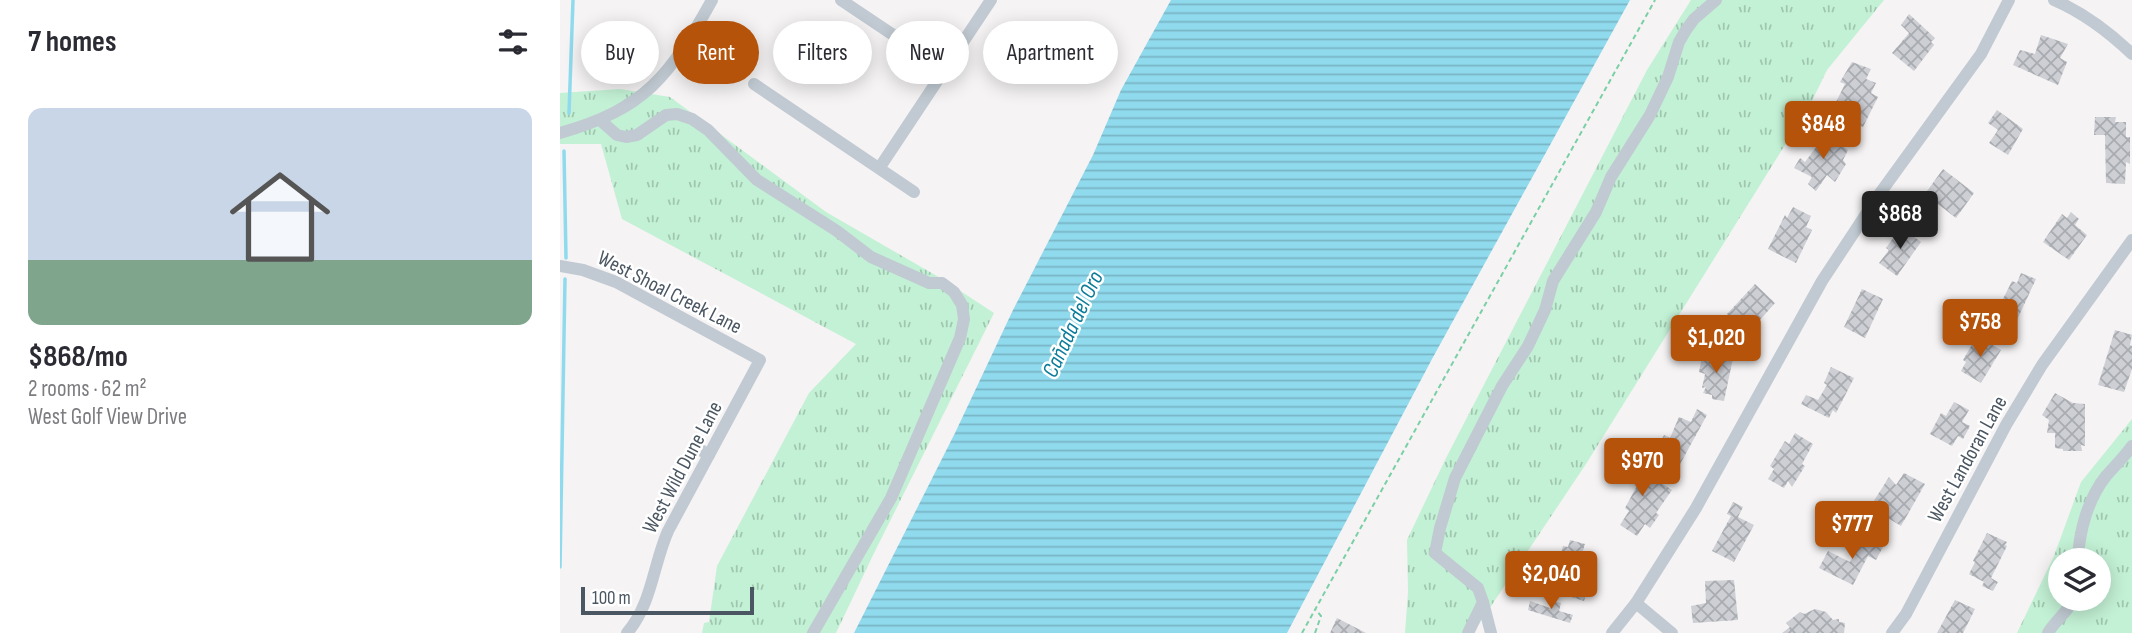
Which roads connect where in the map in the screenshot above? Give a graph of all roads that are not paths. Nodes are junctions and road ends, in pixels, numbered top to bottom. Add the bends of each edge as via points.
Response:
1 (712, 0) edge
2 (720, 0) edge
3 (841, 0) edge
4 (991, 0) edge
5 (1716, 0) edge
6 (2009, 0) edge
7 (2054, 0) edge
8 (700, 21) edge
9 (702, 21) edge
10 (886, 30) edge
11 (969, 32) edge
12 (2132, 54) edge
13 (673, 60) edge
14 (754, 84) dead end
15 (934, 84) edge
16 (600, 120) junction
17 (560, 133) edge
18 (880, 167) junction
19 (914, 192) dead end
20 (2132, 240) edge
21 (560, 266) edge
22 (760, 360) joint
23 (694, 446) dead end
24 (2132, 446) edge
25 (709, 455) junction
26 (2080, 548) edge
27 (1483, 602) junction
28 (1636, 603) junction
29 (2067, 611) edge
30 (628, 633) edge
31 (813, 633) edge
32 (1468, 633) edge
33 (1491, 633) edge
34 (1612, 633) edge
35 (1672, 633) edge
36 (1892, 633) edge
37 (2048, 633) edge

1 - 8 street
2 - 9 street
3 - 10 street
4 - 11 street
5 - 27 street via 1694,19 1679,42 1650,115 1553,281 1528,346 1454,478 1435,553 1478,589
6 - 28 street via 1981,54 1822,281 1696,508
7 - 12 street via 2109,32
13 - 16 street via 656,84 623,110
14 - 18 street
15 - 18 street
16 - 17 street
16 - 31 street via 626,137 638,135 666,115 692,119 775,194 871,257 929,283 942,283 962,305 960,338 891,498
18 - 19 street
20 - 36 street, West Landoran Lane via 2042,365
21 - 22 street, West Shoal Creek Lane via 616,282
22 - 25 street, West Wild Dune Lane
23 - 25 street
24 - 26 street via 2095,494
25 - 30 street, West Wild Dune Lane via 668,531 644,609
27 - 32 street
27 - 33 street
28 - 34 street
28 - 35 street
29 - 37 street

